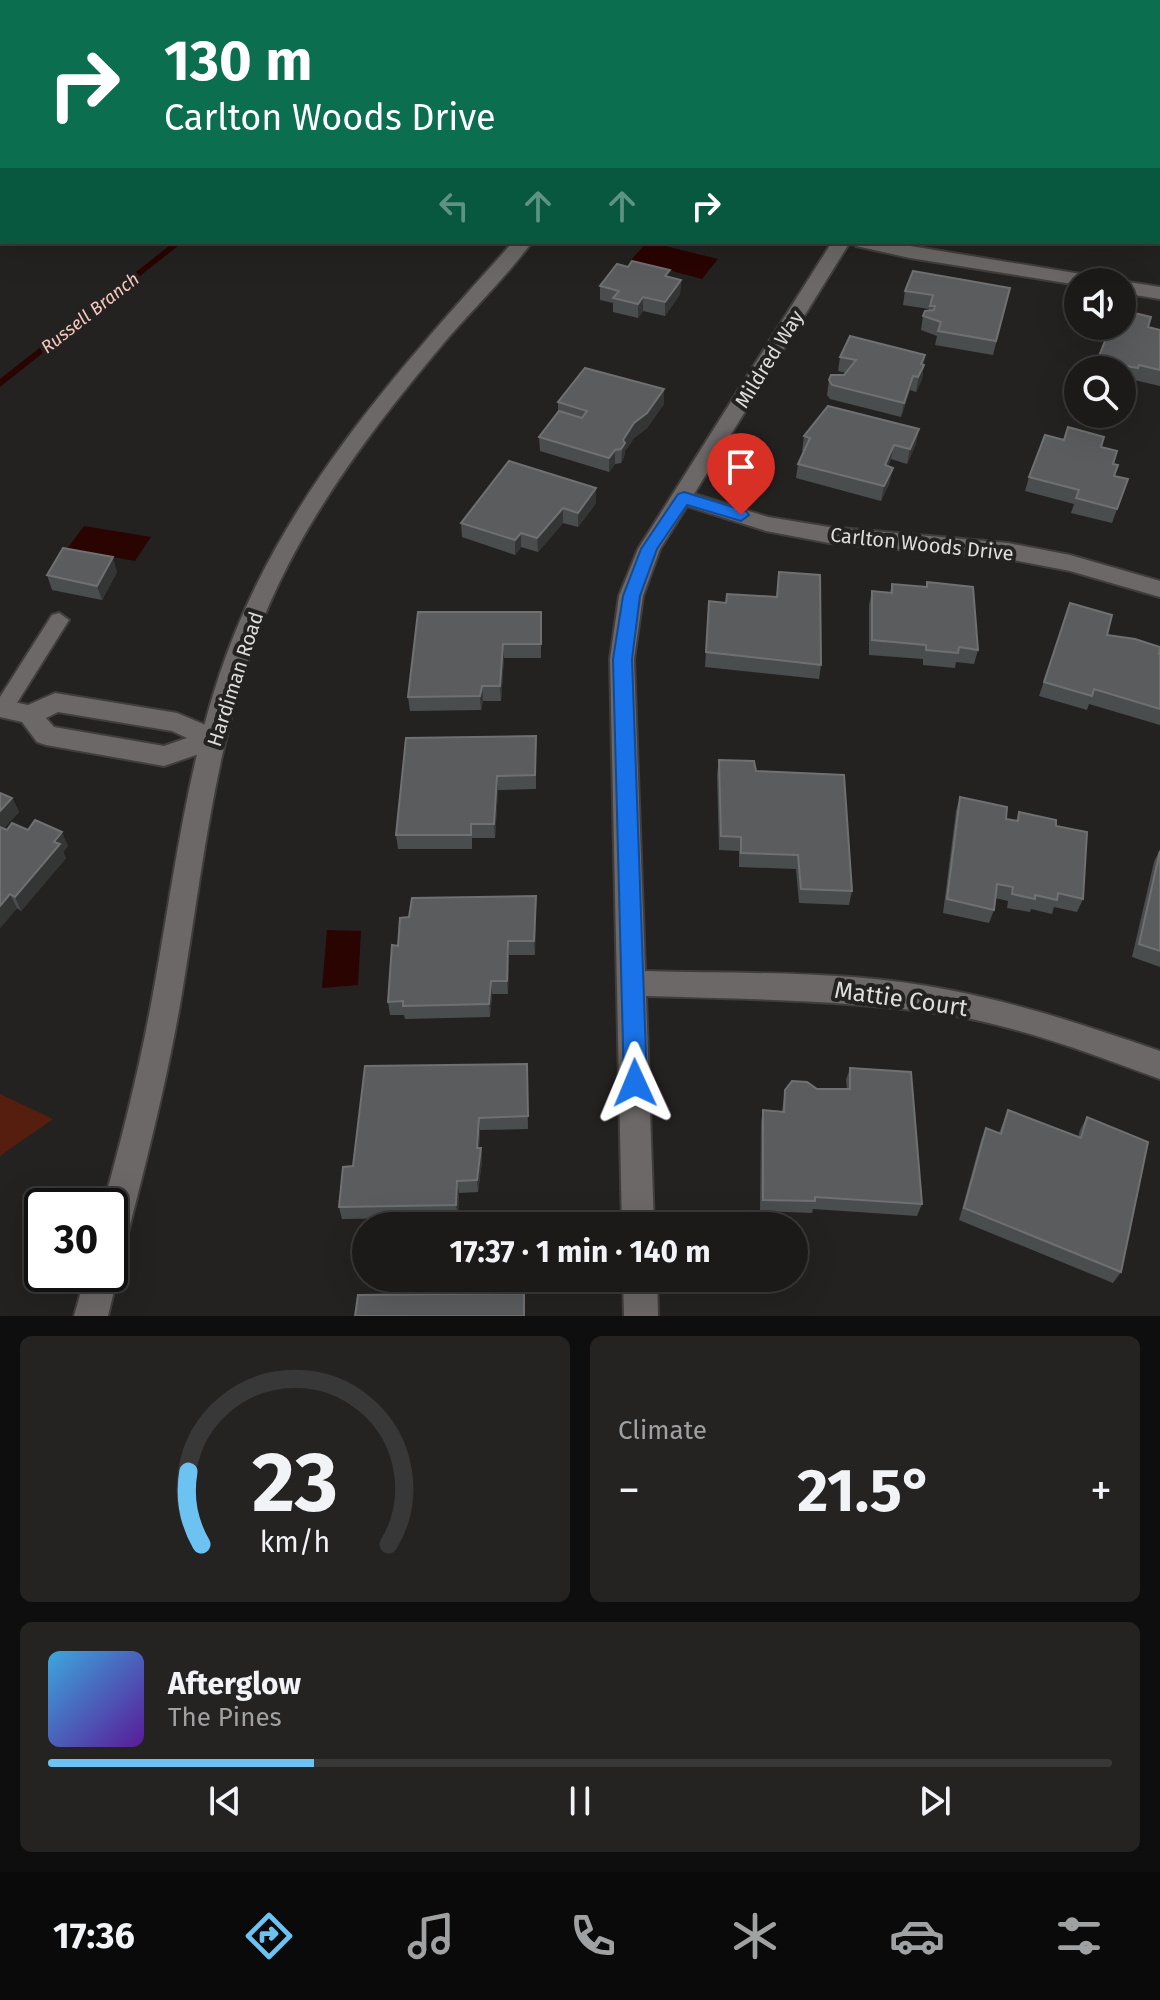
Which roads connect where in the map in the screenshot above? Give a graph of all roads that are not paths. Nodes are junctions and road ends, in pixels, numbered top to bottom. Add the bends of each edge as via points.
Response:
1 (521, 244) edge
2 (840, 244) edge
3 (871, 244) edge
4 (1064, 277) edge
5 (1136, 289) edge
6 (1160, 293) edge
7 (684, 498) junction
8 (1160, 589) edge
9 (59, 620) dead end
10 (2, 708) edge
11 (30, 715) junction
12 (213, 739) junction
13 (633, 983) junction
14 (1160, 1065) edge
15 (123, 1188) edge
16 (638, 1212) edge
17 (97, 1292) edge
18 (640, 1292) edge
19 (91, 1316) edge
20 (641, 1316) edge

1 - 12 street, Hardiman Road via 412,366 326,479 274,569
2 - 7 street, Mildred Way
3 - 4 street
5 - 6 street
7 - 8 street, Carlton Woods Drive via 766,524 1008,551
7 - 13 street, Mildred Way via 645,560 631,596 622,659
9 - 10 lane
10 - 11 street
11 - 12 street via 55,702 177,722
11 - 12 street via 46,735 164,756
12 - 15 street, Hardiman Road via 157,1056
13 - 14 street, Mattie Court via 840,989 947,1002 1052,1026
13 - 16 street, Mildred Way
17 - 19 street
18 - 20 street

